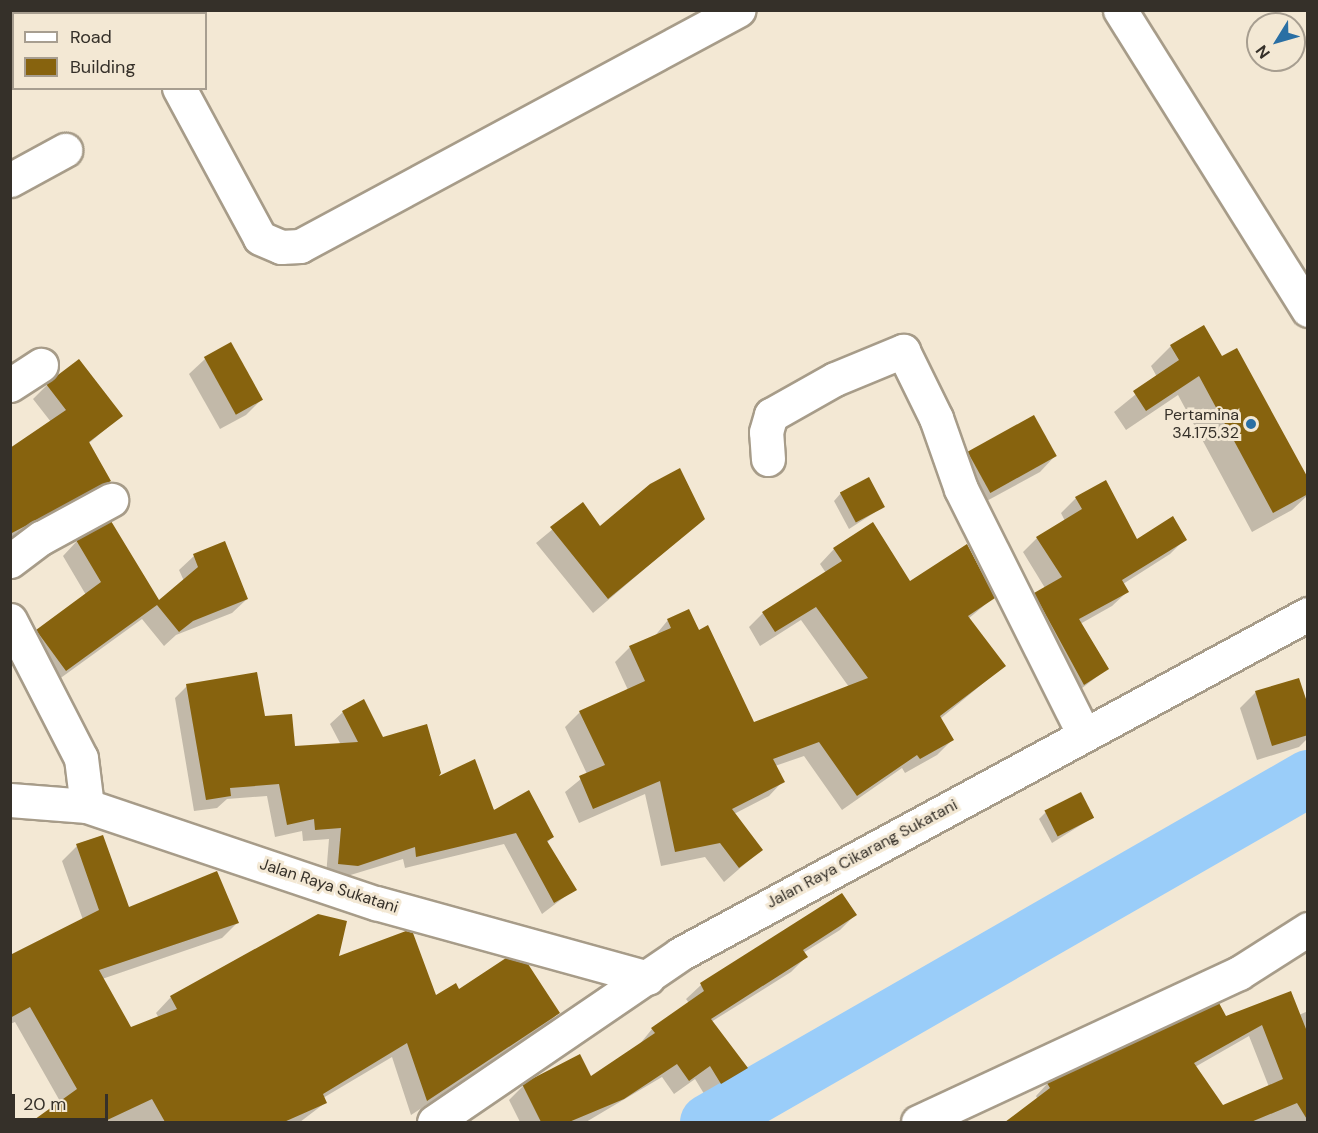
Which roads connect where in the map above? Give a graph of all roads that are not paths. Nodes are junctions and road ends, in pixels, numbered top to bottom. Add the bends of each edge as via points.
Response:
1 (738, 10) edge
2 (1120, 10) edge
3 (180, 90) edge
4 (65, 150) dead end
5 (10, 180) edge
6 (1308, 310) edge
7 (40, 365) dead end
8 (10, 385) edge
9 (768, 459) dead end
10 (111, 500) dead end
11 (10, 561) edge
12 (1308, 614) edge
13 (10, 620) edge
14 (1084, 735) junction
15 (10, 800) edge
16 (87, 806) junction
17 (1308, 929) edge
18 (648, 978) junction
19 (434, 1122) edge
20 (918, 1122) edge

1 - 3 street via 300,246 281,247 260,238
2 - 6 street
4 - 5 street
7 - 8 street
9 - 14 street via 765,432 771,415 835,379 903,351 936,418 961,489
10 - 11 street via 41,538
12 - 14 street, Jalan Raya Cikarang Sukatani
13 - 16 street via 81,758
14 - 18 street, Jalan Raya Cikarang Sukatani via 680,954
15 - 16 street, Jalan Raya Sukatani
16 - 18 street, Jalan Raya Sukatani via 376,903
17 - 20 street via 1239,973
18 - 19 street, Jalan Raya Cikarang Sukatani

